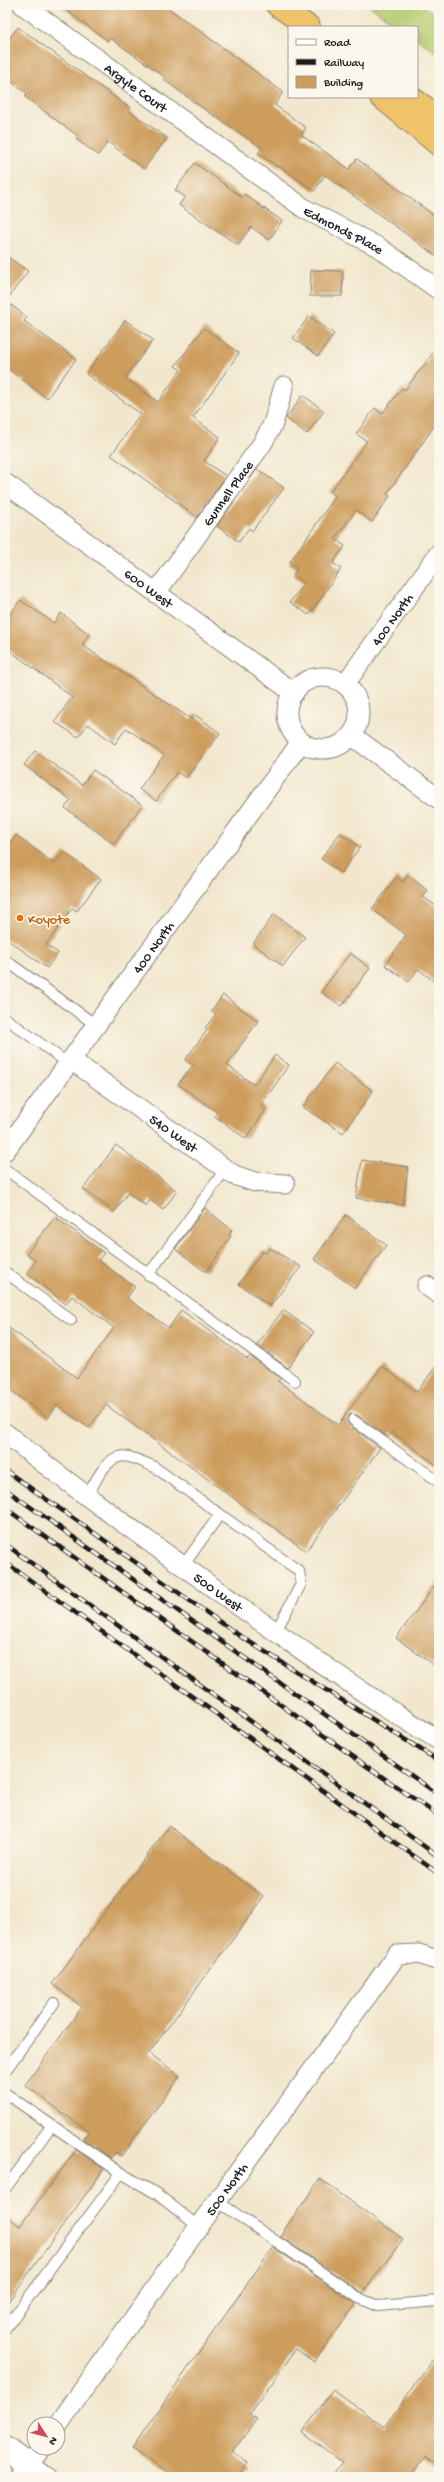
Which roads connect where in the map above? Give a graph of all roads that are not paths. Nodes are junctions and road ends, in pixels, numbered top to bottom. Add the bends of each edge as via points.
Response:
1 (23, 5) edge
2 (270, 5) edge
3 (277, 5) edge
4 (295, 26) edge
5 (308, 26) edge
6 (382, 98) edge
7 (411, 98) edge
8 (439, 117) edge
9 (439, 145) edge
10 (249, 169) joint
11 (439, 290) edge
12 (284, 386) dead end
13 (5, 483) edge
14 (439, 554) edge
15 (156, 593) junction
16 (345, 684) junction
17 (294, 693) junction
18 (351, 735) junction
19 (301, 742) junction
20 (439, 799) edge
21 (5, 960) edge
22 (5, 1018) edge
23 (96, 1025) junction
24 (70, 1062) junction
25 (5, 1152) edge
26 (5, 1169) edge
27 (225, 1170) junction
28 (285, 1184) dead end
29 (5, 1272) edge
30 (148, 1275) junction
31 (71, 1320) dead end
32 (295, 1381) dead end
33 (353, 1420) dead end
34 (5, 1433) edge
35 (439, 1482) edge
36 (86, 1498) junction
37 (220, 1514) junction
38 (182, 1566) junction
39 (276, 1632) junction
40 (439, 1740) edge
41 (439, 1961) edge
42 (54, 2003) dead end
43 (5, 2071) edge
44 (5, 2093) edge
45 (52, 2125) junction
46 (120, 2173) junction
47 (5, 2189) edge
48 (217, 2201) junction
49 (199, 2226) junction
50 (439, 2301) edge
51 (5, 2329) edge
52 (64, 2416) edge
53 (5, 2448) edge
54 (39, 2456) edge
55 (32, 2473) edge

1 - 10 street, Argyle Court
2 - 4 highway
3 - 5 highway
6 - 9 highway
7 - 8 highway
10 - 11 street, Edmonds Place via 305,209 378,248
12 - 15 street, Gunnell Place via 273,424 262,444
13 - 15 street, 600 West
14 - 16 street, 400 North
15 - 17 street, 600 West
16 - 17 street via 332,678 317,678 300,685
16 - 18 street via 352,691 358,708 358,718
17 - 19 street via 287,710 288,719 290,728
18 - 19 street via 345,742 327,749
18 - 20 street
19 - 23 street, 400 North
21 - 23 lane
22 - 24 lane
23 - 24 street, 400 North
24 - 25 street, 400 North
24 - 27 street, 540 West
26 - 30 lane
27 - 28 street, 540 West via 245,1180
27 - 30 lane
29 - 31 lane
30 - 32 lane
33 - 35 lane
34 - 36 street, 500 West
36 - 37 lane via 107,1463 115,1458 128,1456 153,1466
36 - 38 street, 500 West
37 - 38 lane
37 - 39 lane via 299,1571 301,1584
38 - 39 street, 500 West
39 - 40 street, 500 West via 393,1713
41 - 48 street, 500 North via 419,1954 397,1955
42 - 43 lane
44 - 45 lane
45 - 46 lane
45 - 47 lane
46 - 49 lane via 157,2194
46 - 51 lane
48 - 49 street, 500 North
48 - 50 lane via 358,2298 378,2306
49 - 52 street, 500 North
53 - 55 street
54 - 55 street

